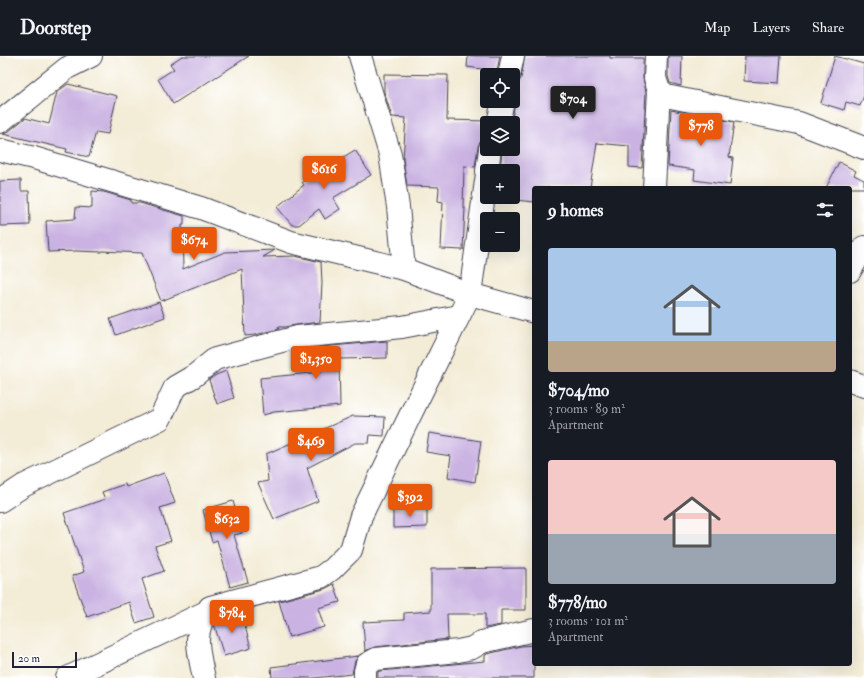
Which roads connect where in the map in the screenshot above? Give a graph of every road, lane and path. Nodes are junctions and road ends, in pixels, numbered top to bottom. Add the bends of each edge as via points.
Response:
1 (91, 56) edge
2 (360, 56) edge
3 (513, 56) edge
4 (656, 56) edge
5 (510, 68) edge
6 (659, 90) junction
7 (0, 122) edge
8 (864, 148) edge
9 (0, 150) edge
10 (654, 186) edge
11 (483, 204) edge
12 (864, 247) edge
13 (852, 268) edge
14 (404, 269) junction
15 (470, 294) junction
16 (532, 311) edge
17 (459, 316) junction
18 (852, 382) edge
19 (864, 386) edge
20 (0, 501) edge
21 (206, 612) junction
22 (532, 630) edge
23 (67, 678) edge
24 (204, 678) edge
25 (365, 678) edge

1 - 7 street via 67,68
2 - 14 street via 390,154
3 - 5 street
4 - 6 street via 655,78
6 - 8 street via 666,96 799,123
6 - 10 street
9 - 14 street via 202,208 291,242
11 - 15 street
12 - 13 street
14 - 15 street
15 - 16 street
15 - 17 street
17 - 20 street via 402,327 297,337 215,359 175,387 160,419 23,486
17 - 21 street via 361,516 351,550 321,577 210,607
18 - 19 street
21 - 23 street
21 - 24 street via 197,636
22 - 25 street via 482,642 458,652 376,659 367,664

